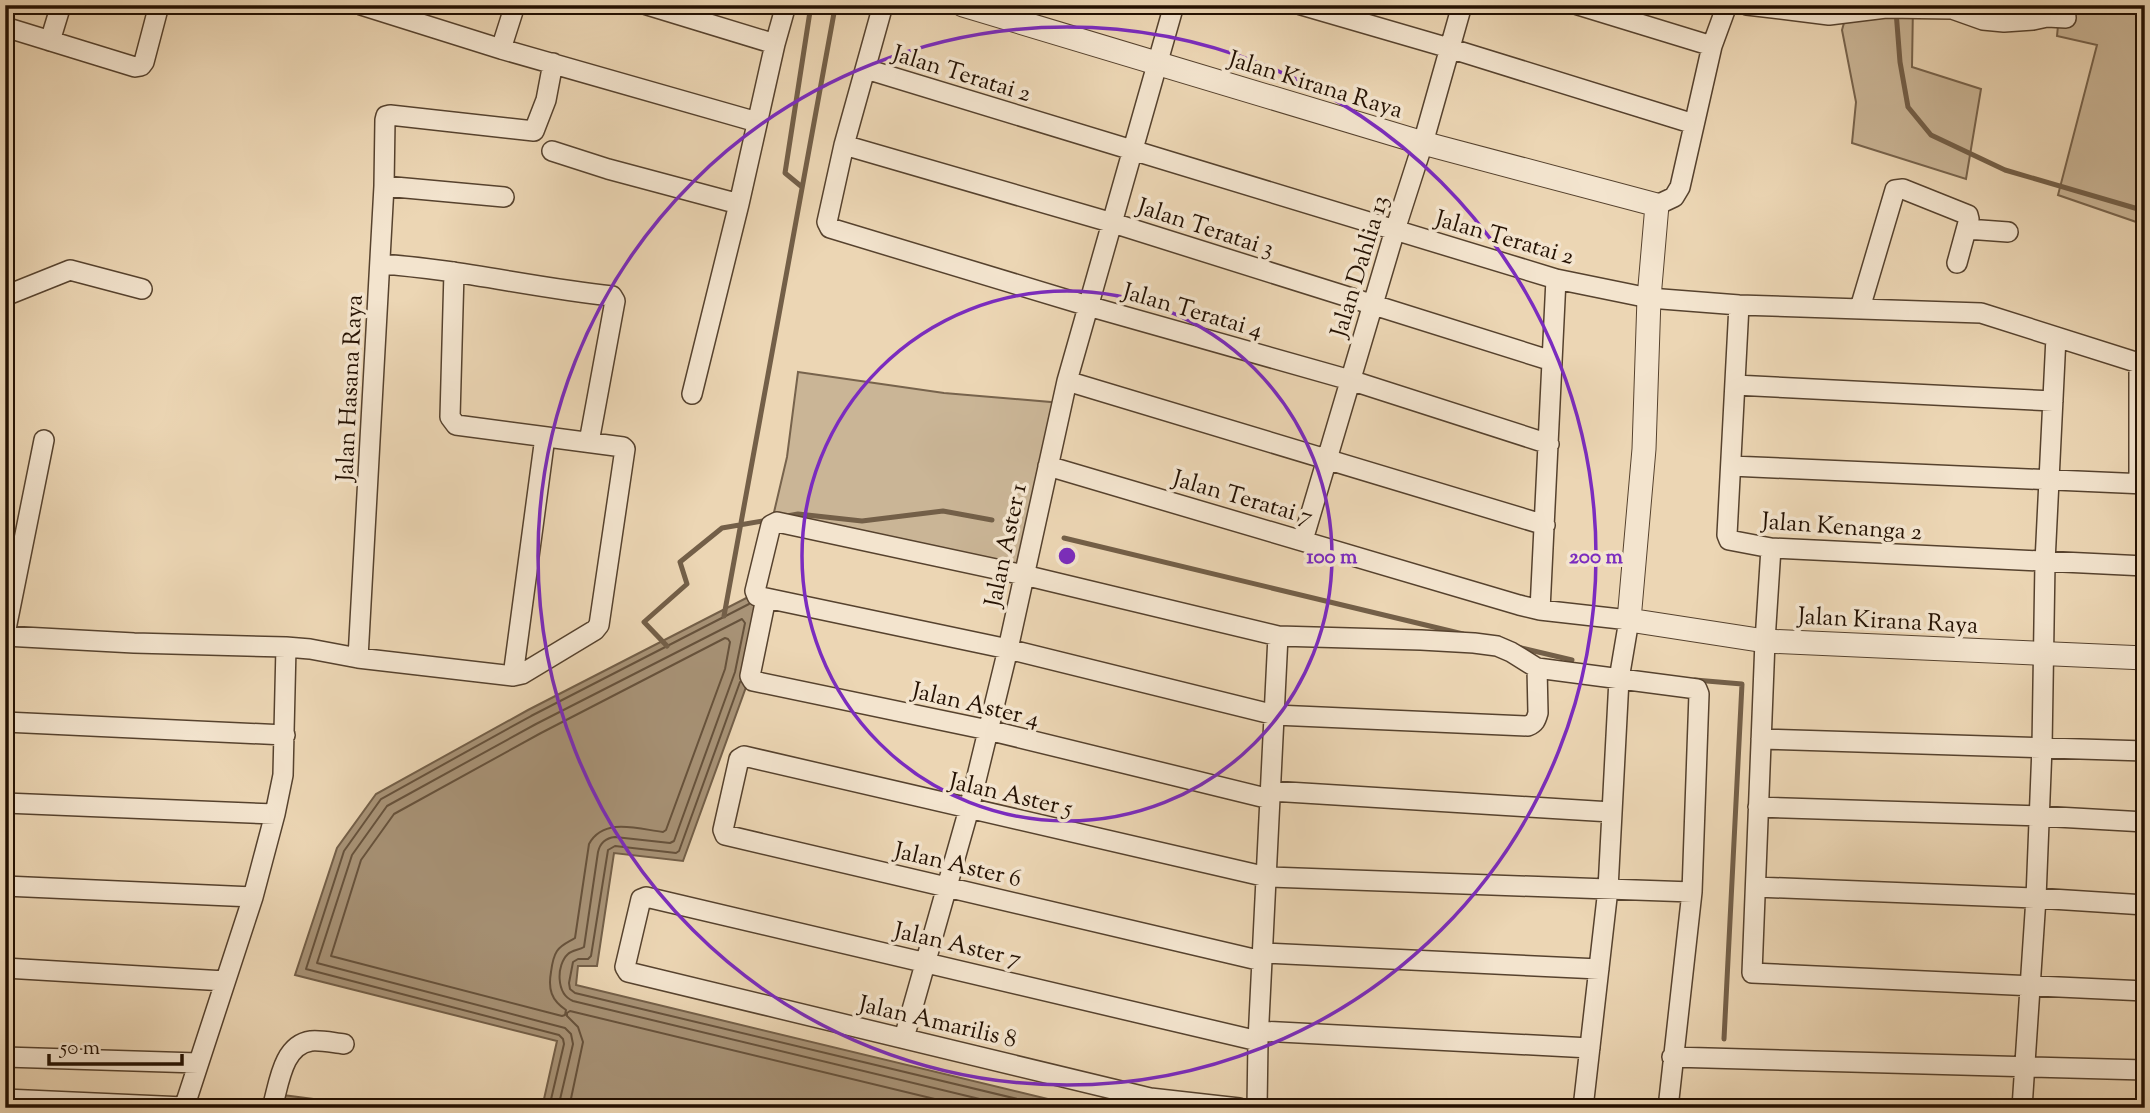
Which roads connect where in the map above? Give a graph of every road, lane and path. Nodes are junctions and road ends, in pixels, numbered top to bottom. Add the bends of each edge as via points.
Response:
1 (61, 5) edge
2 (159, 5) edge
3 (361, 5) edge
4 (515, 5) edge
5 (647, 5) edge
6 (786, 5) edge
7 (883, 5) edge
8 (963, 5) edge
9 (1174, 5) edge
10 (1301, 5) edge
11 (1462, 5) edge
12 (1578, 5) edge
13 (1727, 5) edge
14 (1747, 5) edge
15 (2065, 5) edge
16 (1831, 10) edge
17 (5, 27) edge
18 (50, 41) junction
19 (775, 44) junction
20 (1712, 46) junction
21 (501, 48) junction
22 (1449, 48) junction
23 (553, 63) junction
24 (1157, 64) junction
25 (866, 69) junction
26 (757, 122) junction
27 (1694, 124) junction
28 (1423, 143) junction
29 (844, 145) junction
30 (552, 151) dead end
31 (1133, 151) junction
32 (384, 186) junction
33 (504, 197) dead end
34 (739, 204) junction
35 (1657, 205) junction
36 (1114, 223) junction
37 (1967, 229) junction
38 (1395, 230) junction
39 (2008, 232) dead end
40 (1957, 263) dead end
41 (380, 264) junction
42 (454, 272) junction
43 (1556, 279) junction
44 (142, 289) dead end
45 (5, 296) edge
46 (1649, 298) junction
47 (1740, 305) junction
48 (1088, 306) junction
49 (1372, 306) junction
50 (1860, 308) junction
51 (2056, 337) junction
52 (1552, 361) junction
53 (2142, 365) edge
54 (1350, 380) junction
55 (1067, 381) junction
56 (1735, 385) junction
57 (692, 394) dead end
58 (2053, 401) junction
59 (545, 437) junction
60 (44, 440) dead end
61 (589, 442) junction
62 (1549, 444) junction
63 (1326, 461) junction
64 (1048, 466) junction
65 (1731, 466) junction
66 (2049, 479) junction
67 (2142, 484) edge
68 (1545, 525) junction
69 (1303, 540) junction
70 (1771, 548) junction
71 (2045, 562) junction
72 (2145, 566) edge
73 (1024, 575) junction
74 (766, 598) junction
75 (1540, 610) junction
76 (1629, 620) junction
77 (5, 635) edge
78 (1279, 636) junction
79 (1765, 641) junction
80 (286, 647) junction
81 (1008, 649) junction
82 (2042, 654) junction
83 (358, 658) junction
84 (2145, 658) edge
85 (1537, 668) junction
86 (513, 676) junction
87 (1619, 680) junction
88 (1275, 715) junction
89 (5, 722) edge
90 (988, 730) junction
91 (285, 735) junction
92 (1761, 739) junction
93 (2042, 747) junction
94 (2145, 751) edge
95 (744, 756) joint
96 (1270, 795) junction
97 (5, 803) edge
98 (1758, 807) junction
99 (969, 809) junction
100 (1611, 811) junction
101 (275, 814) junction
102 (2039, 816) junction
103 (2145, 822) edge
104 (1267, 877) junction
105 (5, 886) edge
106 (947, 886) junction
107 (1756, 887) junction
108 (1608, 888) junction
109 (1692, 892) junction
110 (253, 897) junction
111 (2036, 898) junction
112 (2145, 905) edge
113 (1262, 957) junction
114 (926, 962) junction
115 (5, 968) edge
116 (1599, 969) junction
117 (628, 972) joint
118 (225, 981) junction
119 (2030, 987) junction
120 (2145, 991) edge
121 (1258, 1036) junction
122 (904, 1038) junction
123 (344, 1044) dead end
124 (1590, 1048) junction
125 (5, 1057) edge
126 (1672, 1057) junction
127 (198, 1063) junction
128 (2025, 1066) junction
129 (2145, 1070) edge
130 (5, 1099) edge
131 (184, 1108) edge
132 (272, 1108) edge
133 (1239, 1108) edge
134 (1257, 1108) edge
135 (1583, 1108) edge
136 (1668, 1108) edge
137 (2022, 1108) edge

1 - 18 street
2 - 18 street via 144,62 135,68
3 - 21 street
4 - 21 street
5 - 19 street
6 - 19 street
7 - 25 street
8 - 24 street, Jalan Kirana Raya
9 - 24 street, Jalan Aster 1
10 - 22 street
11 - 22 street, Jalan Dahlia 13
12 - 20 street
13 - 20 street
14 - 16 street
15 - 16 street via 2066,18 2004,22 1952,9
17 - 18 street
19 - 26 street
20 - 27 street
21 - 23 street
22 - 27 street
22 - 28 street, Jalan Dahlia 13
23 - 26 street
23 - 32 street, Jalan Hasana Raya via 534,131 386,116
24 - 28 street, Jalan Kirana Raya
24 - 31 street, Jalan Aster 1
25 - 29 street
25 - 31 street, Jalan Teratai 2
26 - 34 street
27 - 35 street via 1680,187 1674,197
28 - 35 street, Jalan Kirana Raya
28 - 38 street, Jalan Dahlia 13
29 - 36 street, Jalan Teratai 3
29 - 48 street, Jalan Teratai 4 via 827,222 830,228
30 - 34 street
31 - 36 street, Jalan Aster 1
31 - 38 street, Jalan Teratai 2
32 - 33 street
32 - 41 street, Jalan Hasana Raya
34 - 57 street
35 - 46 street
36 - 48 street, Jalan Aster 1
36 - 49 street, Jalan Teratai 3
37 - 39 street
37 - 40 street
37 - 50 street via 1965,213 1895,190
38 - 43 street, Jalan Teratai 2
38 - 49 street, Jalan Dahlia 13
41 - 42 street
41 - 83 street, Jalan Hasana Raya
42 - 59 street via 451,421
42 - 61 street via 615,298
43 - 46 street, Jalan Teratai 2
43 - 52 street
44 - 45 street via 70,270
46 - 47 street, Jalan Teratai 2
46 - 76 street via 1644,449
47 - 50 street, Jalan Teratai 2
47 - 56 street, Jalan Kenanga 2
48 - 54 street, Jalan Teratai 4
48 - 55 street, Jalan Aster 1
49 - 52 street, Jalan Teratai 3
49 - 54 street, Jalan Dahlia 13
50 - 51 street, Jalan Teratai 2 via 1981,313
51 - 53 street, Jalan Teratai 2
51 - 58 street
52 - 62 street
53 - 67 street
54 - 62 street, Jalan Teratai 4
54 - 63 street, Jalan Dahlia 13
55 - 63 street
55 - 64 street, Jalan Aster 1
56 - 58 street
56 - 65 street, Jalan Kenanga 2
58 - 66 street
59 - 61 street
59 - 86 street
60 - 77 street
61 - 86 street via 623,447 626,453 599,625
62 - 68 street
63 - 68 street
63 - 69 street, Jalan Dahlia 13
64 - 69 street, Jalan Teratai 7
64 - 73 street, Jalan Aster 1
65 - 66 street
65 - 70 street, Jalan Kenanga 2 via 1729,540
66 - 67 street
66 - 71 street
68 - 75 street
69 - 75 street, Jalan Teratai 7
70 - 71 street, Jalan Kenanga 2
70 - 79 street
71 - 72 street, Jalan Kenanga 2
71 - 82 street
73 - 74 street via 777,522 771,525 755,591
73 - 78 street
73 - 81 street, Jalan Aster 1
74 - 81 street
74 - 90 street, Jalan Aster 4 via 752,681
75 - 76 street, Jalan Teratai 7
76 - 79 street, Jalan Kirana Raya
76 - 87 street
77 - 80 street
78 - 85 street via 1474,643 1497,646
78 - 88 street
79 - 82 street, Jalan Kirana Raya
79 - 92 street
80 - 83 street
80 - 91 street
81 - 88 street
81 - 90 street, Jalan Aster 1
82 - 84 street, Jalan Kirana Raya
82 - 93 street
83 - 86 street
85 - 87 street
85 - 88 street via 1538,713 1528,726
87 - 100 street
87 - 109 street via 1698,690
88 - 96 street
89 - 91 street
90 - 96 street, Jalan Aster 4
90 - 99 street, Jalan Aster 1
91 - 101 street
92 - 93 street
92 - 98 street
93 - 94 street
93 - 102 street
95 - 99 street, Jalan Aster 5
95 - 106 street, Jalan Aster 6 via 739,760 725,835
96 - 100 street, Jalan Aster 4
96 - 104 street
97 - 101 street
98 - 102 street
98 - 107 street
99 - 104 street, Jalan Aster 5
99 - 106 street, Jalan Aster 1
100 - 108 street
101 - 110 street
102 - 103 street
102 - 111 street
104 - 108 street, Jalan Aster 5
104 - 113 street
105 - 110 street
106 - 113 street, Jalan Aster 6
106 - 114 street, Jalan Aster 1
107 - 111 street
107 - 119 street via 1752,973
108 - 109 street, Jalan Aster 5
108 - 116 street
109 - 126 street
110 - 118 street
111 - 112 street
111 - 119 street
113 - 116 street, Jalan Aster 6
113 - 121 street
114 - 117 street, Jalan Aster 7 via 646,897 641,899 625,967
114 - 121 street, Jalan Aster 7
114 - 122 street, Jalan Aster 1
115 - 118 street
116 - 124 street
117 - 122 street, Jalan Amarilis 8
118 - 127 street
119 - 120 street
119 - 128 street
121 - 124 street, Jalan Aster 7
121 - 134 street
122 - 133 street, Jalan Amarilis 8 via 1150,1098
123 - 132 street via 301,1043 285,1064
124 - 135 street
125 - 127 street
126 - 128 street
126 - 136 street
127 - 131 street
128 - 129 street
128 - 137 street
130 - 131 street

